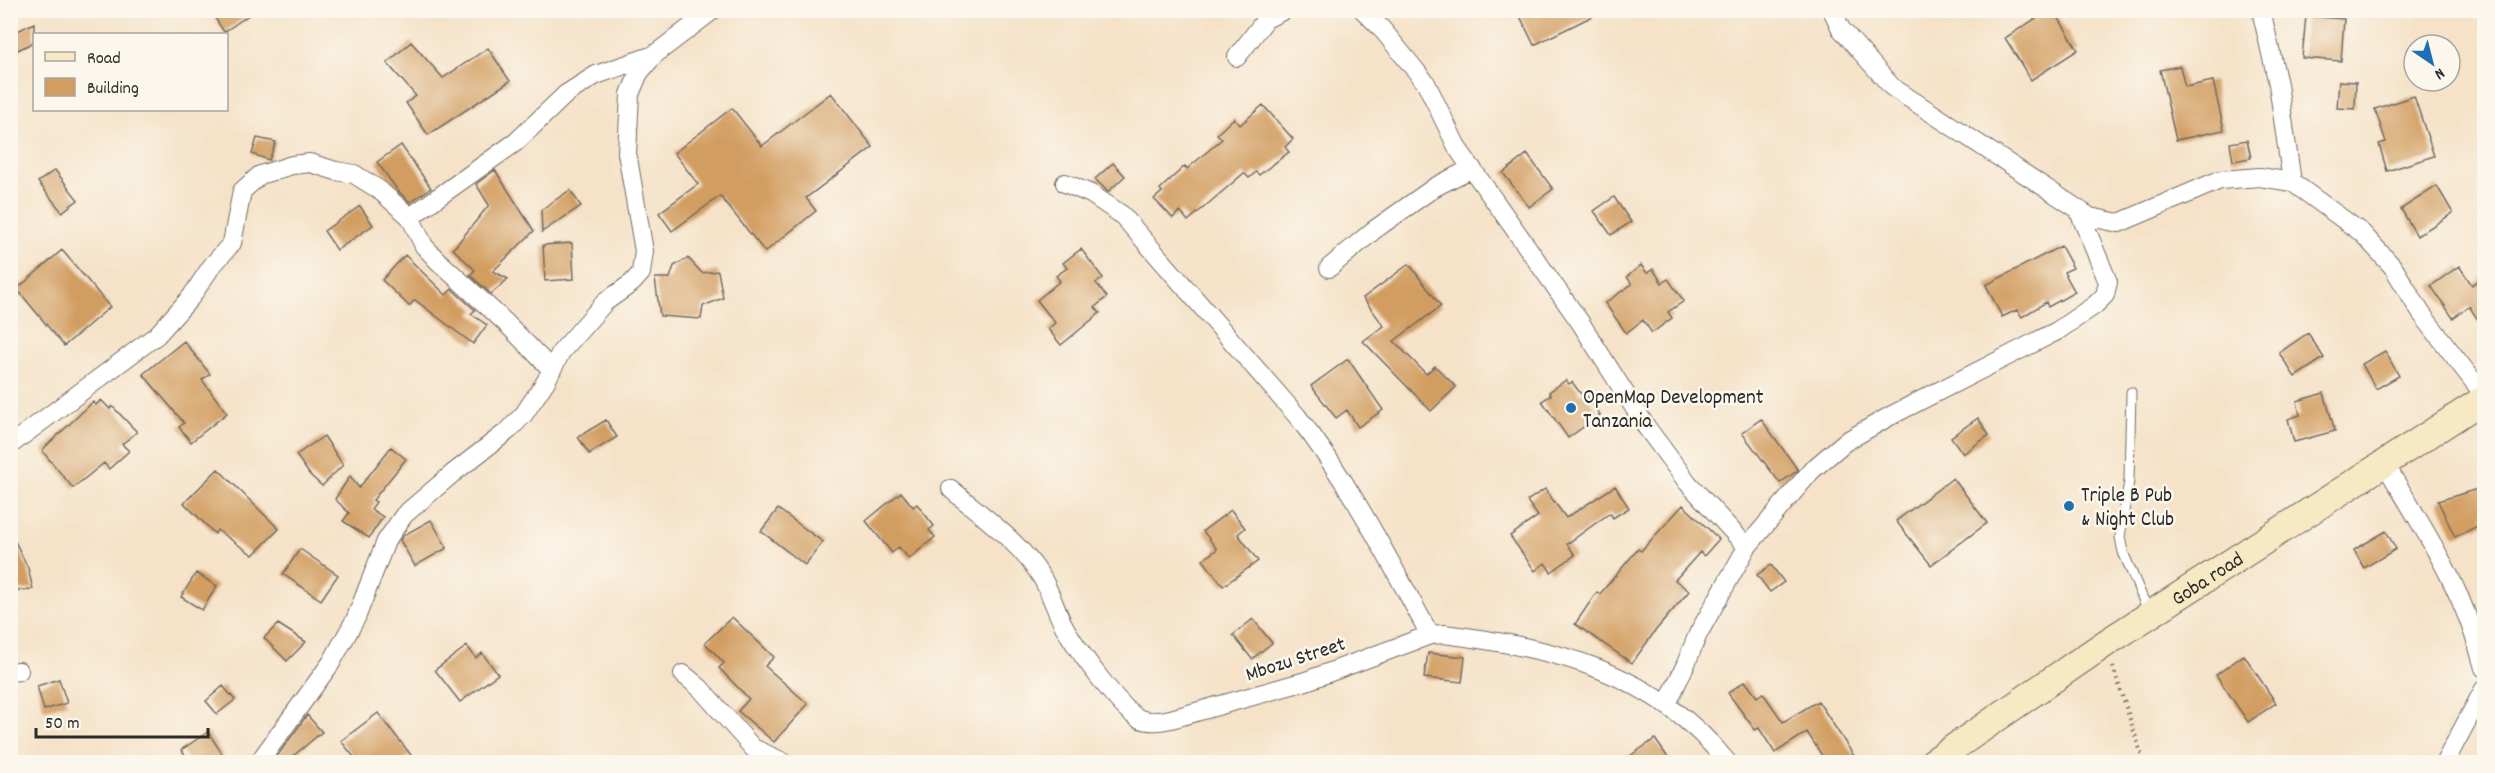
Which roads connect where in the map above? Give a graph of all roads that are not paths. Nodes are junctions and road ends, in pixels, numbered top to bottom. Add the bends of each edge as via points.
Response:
1 (713, 10) edge
2 (1284, 10) edge
3 (1363, 10) edge
4 (1832, 10) edge
5 (2261, 10) edge
6 (654, 54) junction
7 (1238, 57) dead end
8 (1472, 168) junction
9 (2292, 182) junction
10 (1065, 183) dead end
11 (2078, 209) junction
12 (410, 217) junction
13 (1329, 268) dead end
14 (552, 370) junction
15 (2131, 392) dead end
16 (2484, 397) edge
17 (10, 445) edge
18 (2385, 464) junction
19 (951, 489) dead end
20 (1747, 547) junction
21 (2150, 615) junction
22 (1430, 635) junction
23 (2484, 668) edge
24 (683, 674) dead end
25 (2484, 689) edge
26 (1666, 704) junction
27 (259, 762) edge
28 (783, 762) edge
29 (1727, 762) edge
30 (1933, 762) edge
31 (2445, 762) edge

1 - 6 street
2 - 7 street via 1266,19
3 - 8 street via 1426,83
4 - 11 street via 1841,29 1892,87
5 - 9 street via 2278,84
6 - 12 street via 596,75 566,94 516,142
6 - 14 street via 639,73 630,94 627,153 644,251 641,273 586,323 561,352
8 - 13 street via 1435,187
8 - 20 street via 1580,322 1647,428 1688,483
9 - 11 street via 2260,177 2220,180 2119,223 2090,217
9 - 16 street via 2362,233 2393,267 2421,313
10 - 22 street via 1091,194 1122,215 1297,416 1368,519
11 - 20 street via 2108,282 2105,295 2057,331 1845,442 1812,470
12 - 14 street via 424,246
12 - 17 street via 354,174 310,163 260,175 242,191 232,243 157,334
14 - 27 street via 524,414 404,515 386,541 356,618 331,663
15 - 21 lane via 2129,481 2120,537
16 - 18 street, Goba road
18 - 21 street, Goba road
18 - 23 street via 2447,567 2475,630
19 - 22 street, Mbozu Street via 1011,541 1042,577 1065,628 1106,685 1139,719 1171,719 1306,681
20 - 26 street via 1698,634
21 - 30 street, Goba road
22 - 26 street, Mbozu Street via 1544,650 1578,660
24 - 28 street via 700,687 753,748
25 - 31 street
26 - 29 street, Mbozu Street

